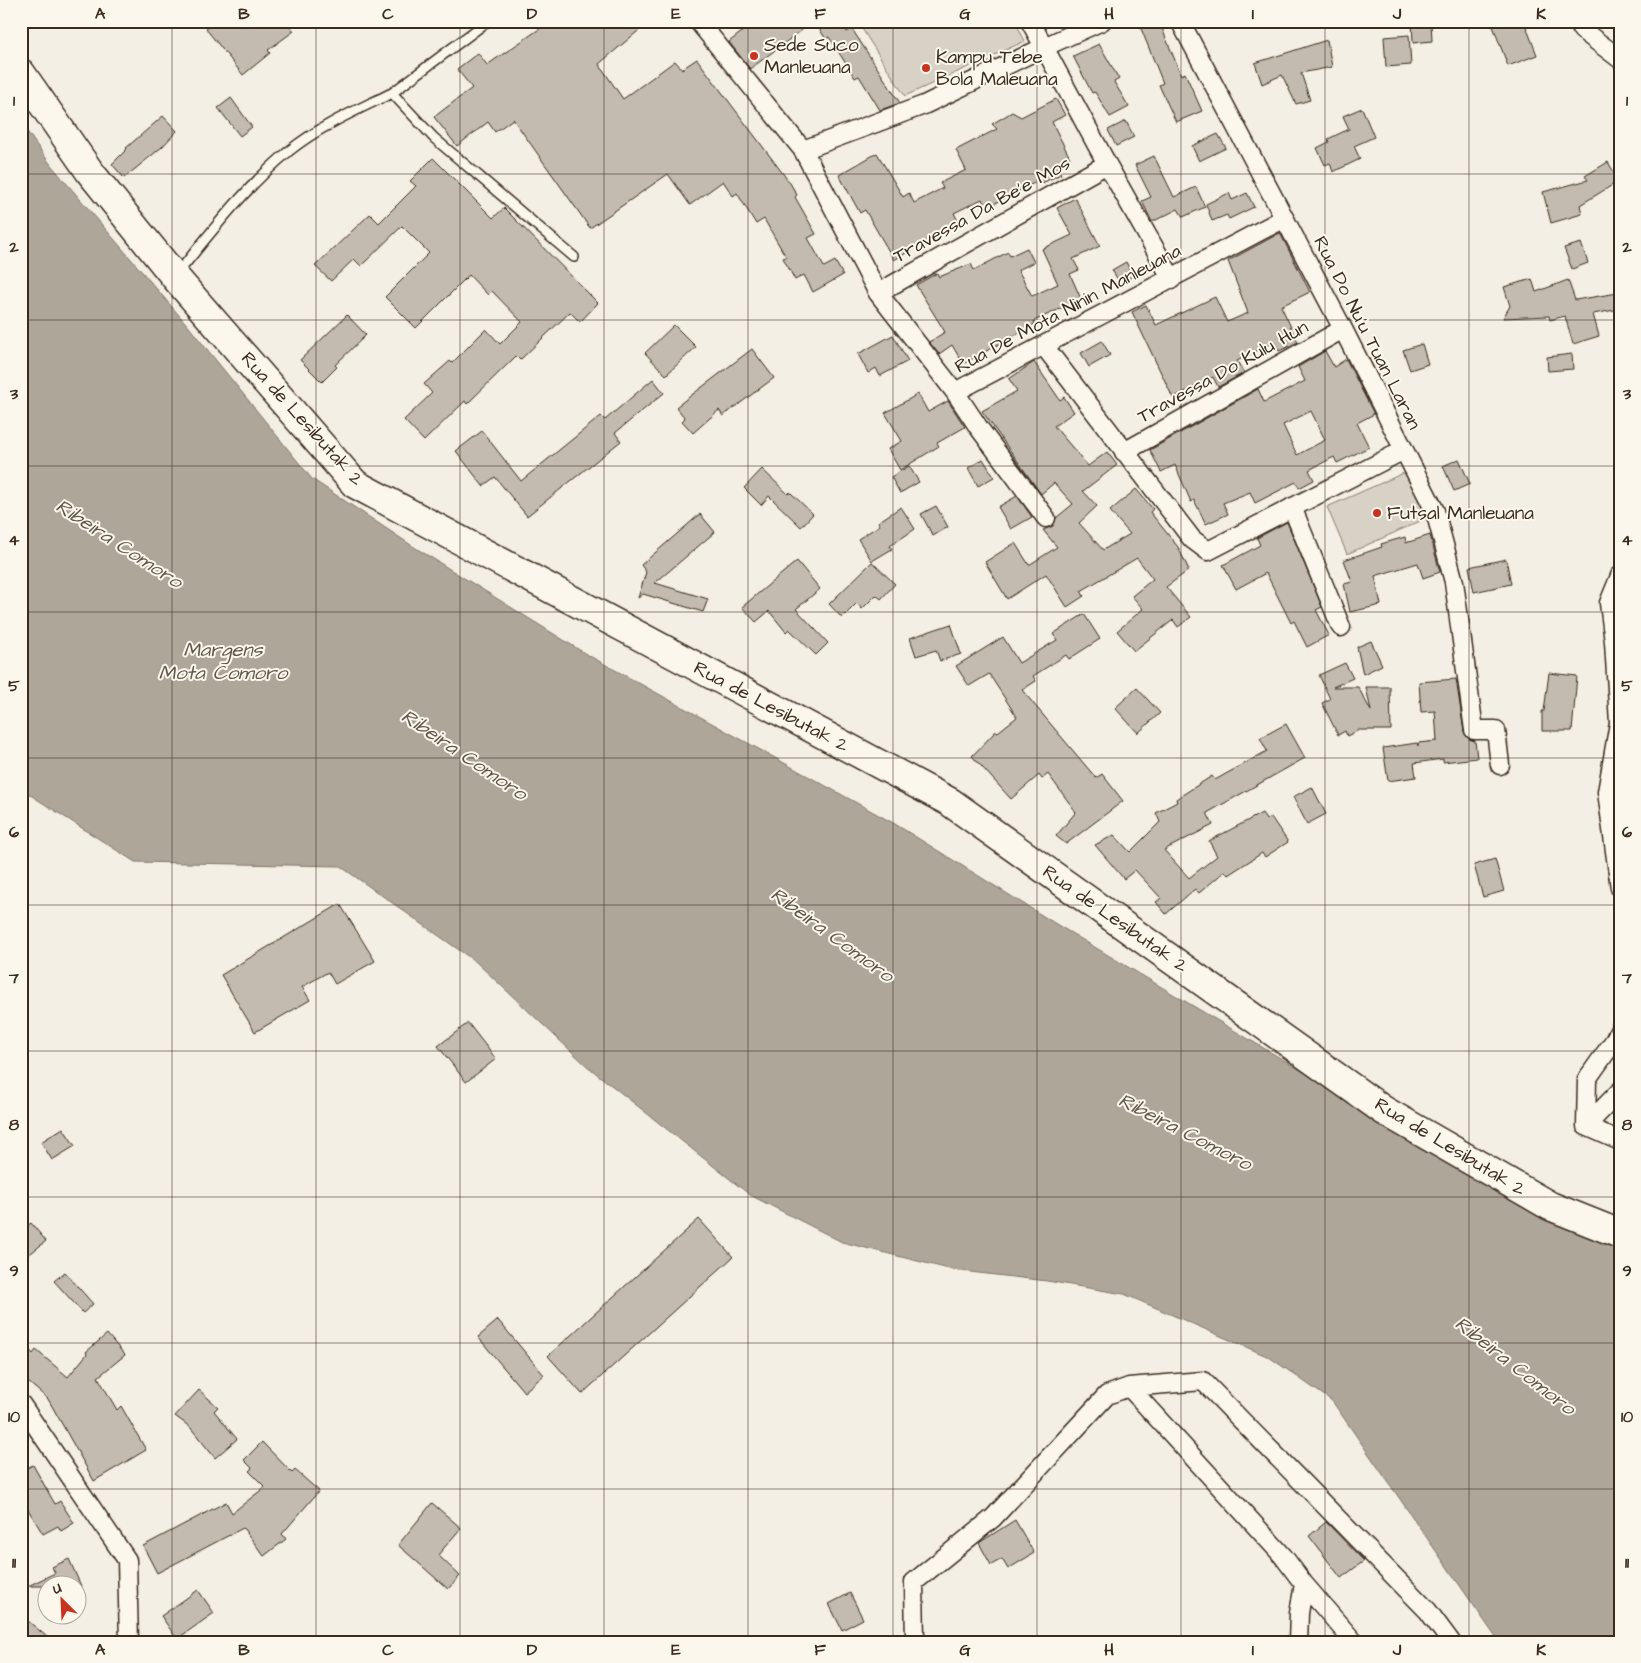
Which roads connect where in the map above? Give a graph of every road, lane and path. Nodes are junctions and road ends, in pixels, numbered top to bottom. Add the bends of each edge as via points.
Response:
1 (488, 21) edge
2 (698, 21) edge
3 (1030, 21) edge
4 (1102, 21) edge
5 (1180, 21) edge
6 (1578, 21) edge
7 (1044, 46) junction
8 (1620, 58) edge
9 (21, 74) edge
10 (392, 93) junction
11 (803, 150) junction
12 (1106, 164) junction
13 (1283, 219) junction
14 (574, 257) dead end
15 (175, 276) junction
16 (1172, 279) junction
17 (878, 293) junction
18 (1343, 329) junction
19 (1044, 346) junction
20 (955, 392) junction
21 (1404, 450) junction
22 (1124, 452) junction
23 (1292, 507) junction
24 (1046, 518) dead end
25 (1620, 576) edge
26 (1341, 627) dead end
27 (1500, 765) dead end
28 (1620, 888) edge
29 (1620, 1029) edge
30 (1620, 1091) edge
31 (1586, 1126) junction
32 (1620, 1141) edge
33 (1620, 1234) edge
34 (1129, 1387) junction
35 (21, 1404) edge
36 (1304, 1584) junction
37 (130, 1642) edge
38 (915, 1642) edge
39 (1298, 1642) edge
40 (1354, 1642) edge
41 (1451, 1642) edge

1 - 10 lane
2 - 11 street, Rua De Mota Ninin Manleuana
3 - 7 street
4 - 7 street
5 - 13 street, Rua Do Nu’u Tuan Laran
6 - 8 street via 1582,30
7 - 11 street via 924,105
7 - 12 street
9 - 15 main road, Rua de Lesibutak 2 via 90,172
10 - 14 lane via 434,138
10 - 15 lane via 338,118 290,150 233,204
11 - 17 street, Rua De Mota Ninin Manleuana
12 - 16 street
12 - 17 street, Travessa Da Be’e Mos
13 - 16 street, Rua De Mota Ninin Manleuana
13 - 18 street, Rua Do Nu’u Tuan Laran
15 - 33 main road, Rua de Lesibutak 2 via 355,484 950,802 1383,1110 1550,1206
16 - 19 street, Rua De Mota Ninin Manleuana
17 - 20 street, Rua De Mota Ninin Manleuana
18 - 21 street, Rua Do Nu’u Tuan Laran
18 - 22 street, Travessa Do Kulu Hun
19 - 20 street, Rua De Mota Ninin Manleuana
19 - 22 street, Rua Do Nu’u Tuan Laran
20 - 24 street
21 - 23 street, Rua Do Nu’u Tuan Laran
21 - 27 street via 1435,511 1454,582 1474,730 1496,730
22 - 23 street, Rua Do Nu’u Tuan Laran via 1192,539 1208,551
23 - 26 street
25 - 28 street via 1609,603 1619,723 1607,792
29 - 31 street via 1587,1079
30 - 31 street
31 - 32 street
34 - 36 street via 1283,1556
34 - 38 street via 1107,1396 993,1518 914,1582
34 - 41 street via 1203,1381 1428,1611
35 - 37 street via 127,1560
36 - 39 street
36 - 40 street

